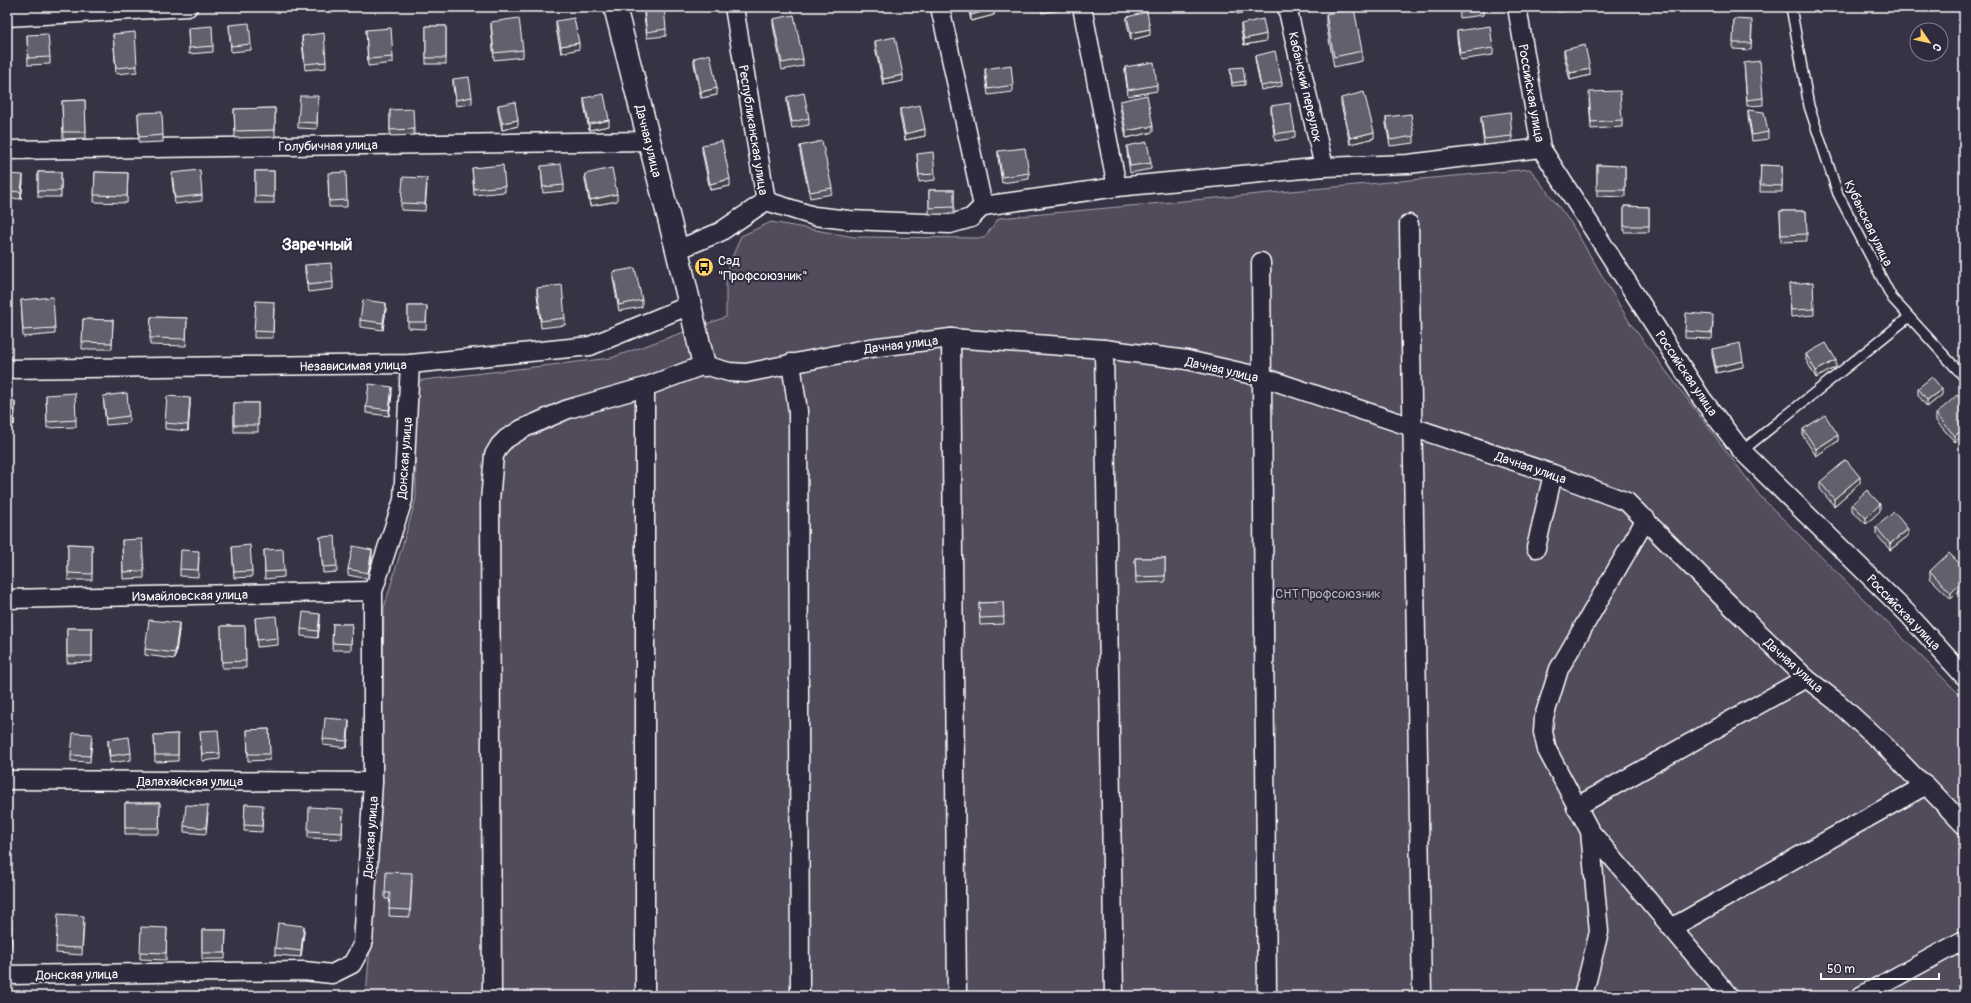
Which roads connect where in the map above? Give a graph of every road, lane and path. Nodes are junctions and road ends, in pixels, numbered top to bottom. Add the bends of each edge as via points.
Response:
1 (188, 7) edge
2 (615, 7) edge
3 (734, 7) edge
4 (940, 7) edge
5 (1082, 7) edge
6 (1287, 7) edge
7 (1517, 7) edge
8 (1791, 7) edge
9 (7, 17) edge
10 (649, 141) junction
11 (1541, 148) junction
12 (7, 150) edge
13 (1324, 167) junction
14 (1117, 187) junction
15 (766, 201) junction
16 (983, 206) junction
17 (1409, 224) dead end
18 (677, 250) junction
19 (1261, 262) dead end
20 (690, 305) junction
21 (1909, 317) junction
22 (951, 338) junction
23 (1104, 349) junction
24 (791, 363) junction
25 (410, 364) junction
26 (704, 365) junction
27 (7, 369) edge
28 (1262, 377) junction
29 (1964, 377) edge
30 (644, 387) junction
31 (1412, 426) junction
32 (1742, 451) junction
33 (1553, 474) junction
34 (1646, 519) junction
35 (1536, 548) dead end
36 (373, 590) junction
37 (7, 599) edge
38 (1964, 676) edge
39 (1806, 678) junction
40 (7, 780) edge
41 (374, 782) junction
42 (1926, 785) junction
43 (1576, 807) junction
44 (1964, 825) edge
45 (1590, 831) junction
46 (1673, 927) junction
47 (1964, 940) edge
48 (7, 976) edge
49 (492, 996) edge
50 (645, 996) edge
51 (800, 996) edge
52 (957, 996) edge
53 (1114, 996) edge
54 (1267, 996) edge
55 (1422, 996) edge
56 (1583, 996) edge
57 (1729, 996) edge
58 (1861, 996) edge

1 - 9 street
2 - 10 street, Дачная улица
3 - 15 street, Республиканская улица
4 - 16 street
5 - 14 street
6 - 13 street, Кабанский переулок
7 - 11 street, Российская улица
8 - 21 lane, Кубанская улица via 1809,106 1838,194 1892,298
10 - 12 street, Голубичная улица
10 - 18 street, Дачная улица
11 - 13 street via 1408,164
11 - 32 street, Российская улица via 1702,399
13 - 14 street
14 - 16 street
15 - 16 street via 814,216 950,224 970,218
15 - 18 street, Республиканская улица via 720,232
17 - 31 street
18 - 20 street, Дачная улица
19 - 28 street
20 - 25 street, Независимая улица via 590,346
20 - 26 street, Дачная улица
21 - 29 lane, Кубанская улица
21 - 32 lane
22 - 23 street, Дачная улица
22 - 24 street, Дачная улица via 870,348
22 - 52 street
23 - 28 street, Дачная улица via 1187,360
23 - 53 street
24 - 26 street, Дачная улица via 746,373 729,372
24 - 51 street via 798,410
25 - 27 street, Независимая улица
25 - 36 street, Донская улица via 403,500
26 - 30 street
28 - 31 street, Дачная улица
28 - 54 street
30 - 49 street via 568,409 522,429 506,439 494,455 490,501
30 - 50 street
31 - 33 street, Дачная улица
31 - 55 street
32 - 38 street, Российская улица via 1908,614
33 - 34 street, Дачная улица via 1627,502
33 - 35 street
34 - 39 street, Дачная улица
34 - 43 street via 1559,669 1544,717 1543,732 1547,750
36 - 37 street, Измайловская улица
36 - 41 street, Донская улица
39 - 42 street, Дачная улица via 1837,702
39 - 43 street
40 - 41 street, Далахайская улица
41 - 48 street, Донская улица via 363,944 352,964 332,974 304,971
42 - 44 street, Дачная улица
42 - 46 street
43 - 45 street
45 - 46 street
45 - 56 street via 1598,932
46 - 57 street
47 - 58 street

